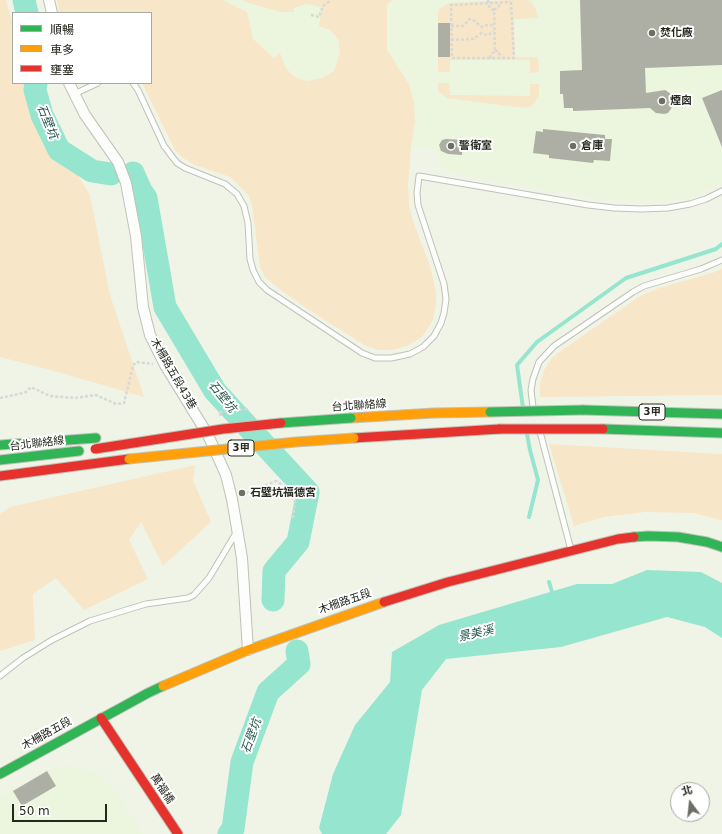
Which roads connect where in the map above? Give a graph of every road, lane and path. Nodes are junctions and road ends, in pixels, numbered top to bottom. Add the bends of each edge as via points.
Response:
1 (49, 0) edge
2 (331, 0) edge
3 (488, 2) edge
4 (499, 3) junction
5 (494, 10) junction
6 (52, 12) edge
7 (311, 15) dead end
8 (452, 26) junction
9 (482, 27) junction
10 (494, 27) junction
11 (482, 32) junction
12 (494, 32) junction
13 (451, 40) junction
14 (495, 51) junction
15 (490, 58) junction
16 (501, 58) junction
17 (69, 84) edge
18 (96, 84) edge
19 (134, 84) edge
20 (74, 94) junction
21 (722, 191) edge
22 (722, 260) edge
23 (165, 365) junction
24 (0, 398) edge
25 (247, 409) dead end
26 (219, 412) dead end
27 (535, 414) dead end
28 (722, 414) edge
29 (537, 422) dead end
30 (223, 429) junction
31 (722, 433) edge
32 (0, 445) edge
33 (0, 460) edge
34 (97, 463) junction
35 (0, 476) edge
36 (22, 483) dead end
37 (232, 499) junction
38 (293, 518) dead end
39 (238, 530) junction
40 (722, 546) edge
41 (571, 551) junction
42 (248, 650) junction
43 (0, 676) edge
44 (101, 718) junction
45 (0, 774) edge
46 (178, 834) edge

1 - 6 street
2 - 7 path via 323,6 319,16
3 - 4 path
3 - 5 path via 490,9
3 - 8 path via 452,5
4 - 5 path
4 - 16 path via 511,2 514,58
5 - 10 path
8 - 9 path via 463,26 472,19
8 - 13 path
9 - 10 path via 487,24
9 - 11 path
10 - 12 path
11 - 12 path
11 - 13 path via 473,39
12 - 14 path
13 - 15 path via 452,58
14 - 15 path
14 - 16 path
15 - 16 path
17 - 20 street, 木柵路五段43巷
18 - 20 lane
19 - 21 lane via 164,146 176,163 225,184 237,194 244,206 248,223 250,258 259,282 355,349 375,358 410,354 423,347 434,336 444,313 444,284 418,205 419,176 614,208 668,208 706,199
20 - 23 street, 木柵路五段43巷 via 94,130 118,162 126,183 136,236 146,320
22 - 27 lane via 644,286 554,346 539,362 533,379 531,390
23 - 24 path via 136,362 124,403 116,404 96,395 75,398 50,396 31,387 26,392
23 - 37 street, 木柵路五段43巷 via 208,435 226,475
25 - 26 path
28 - 30 main road, 台北聯絡線 / 3甲, bridge via 583,410 434,413 286,422
29 - 41 lane
30 - 32 main road, bridge
30 - 33 main road, 台北聯絡線 / 3甲, bridge via 95,449
31 - 34 main road, 3甲, bridge via 500,429 296,442
34 - 35 main road, 3甲
34 - 36 main road
37 - 38 path via 276,481 291,490 295,501
37 - 39 street, 木柵路五段43巷
39 - 42 street, 木柵路五段43巷
39 - 43 lane via 209,578 194,595 146,604 90,621 52,640
40 - 41 main road, 木柵路五段 via 678,536 648,536 618,539
41 - 42 main road, 木柵路五段 via 448,582 368,606
42 - 44 main road, 木柵路五段 via 148,693
44 - 45 main road, 木柵路五段
44 - 46 main road, 萬福橋

